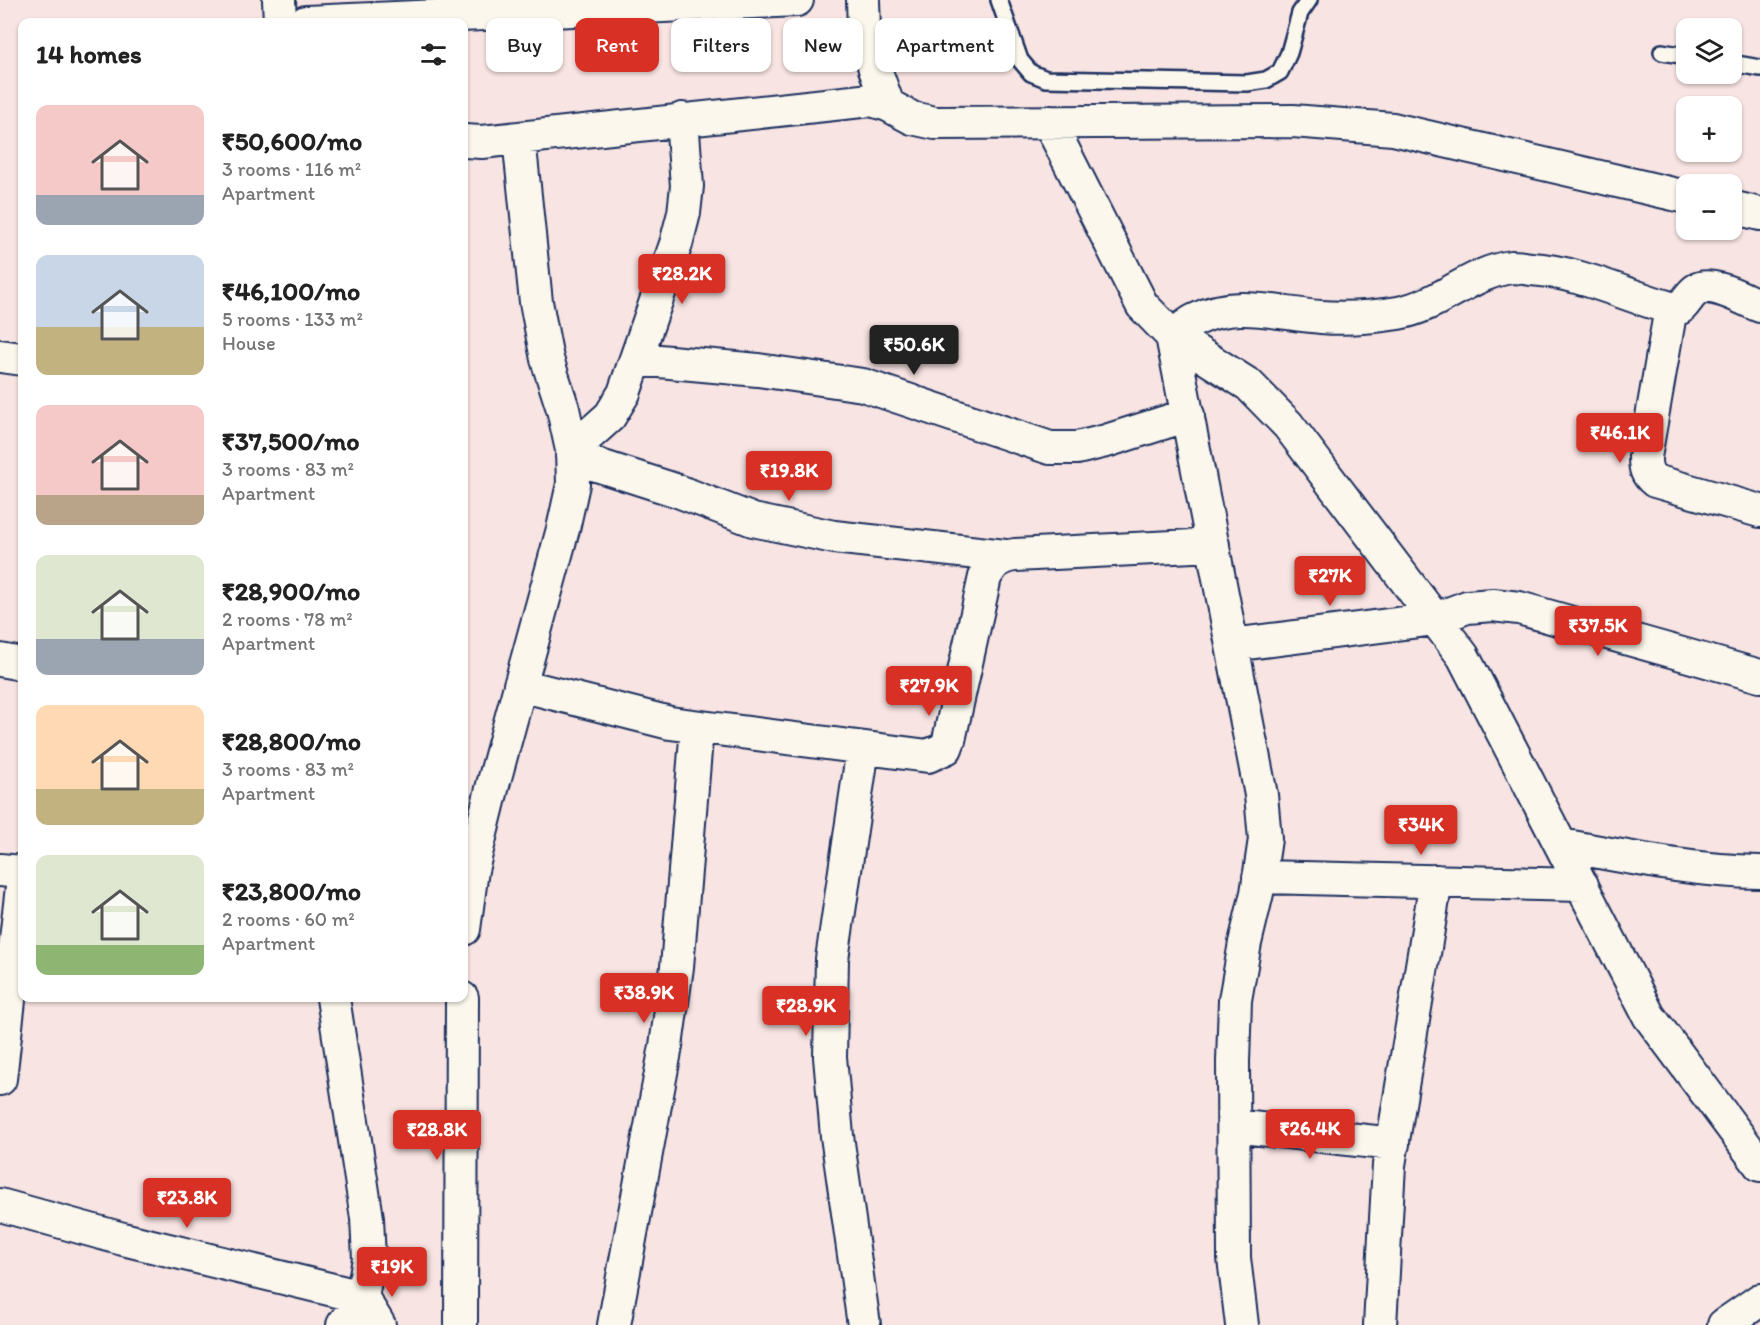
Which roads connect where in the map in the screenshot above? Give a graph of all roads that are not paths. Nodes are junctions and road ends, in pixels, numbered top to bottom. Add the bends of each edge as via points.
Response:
1 (279, 0) edge
2 (797, 0) edge
3 (863, 0) edge
4 (999, 0) edge
5 (1309, 0) edge
6 (280, 18) edge
7 (395, 18) edge
8 (1662, 52) dead end
9 (1676, 54) edge
10 (1742, 65) edge
11 (1760, 68) edge
12 (888, 105) junction
13 (682, 120) junction
14 (1049, 122) junction
15 (519, 138) junction
16 (468, 141) edge
17 (1676, 195) edge
18 (1742, 210) edge
19 (1760, 214) edge
20 (1760, 306) edge
21 (1671, 308) junction
22 (1172, 336) junction
23 (0, 356) edge
24 (18, 358) edge
25 (637, 359) junction
26 (1188, 416) junction
27 (572, 454) junction
28 (1760, 511) edge
29 (1213, 546) junction
30 (1005, 556) junction
31 (1434, 619) junction
32 (1232, 645) junction
33 (0, 660) edge
34 (18, 663) edge
35 (1760, 676) edge
36 (520, 685) junction
37 (697, 727) junction
38 (862, 748) junction
39 (1561, 845) junction
40 (0, 870) edge
41 (18, 872) edge
42 (1760, 872) edge
43 (1259, 876) junction
44 (1436, 881) junction
45 (1582, 885) junction
46 (468, 900) edge
47 (18, 921) edge
48 (334, 1002) edge
49 (462, 1002) edge
50 (0, 1079) edge
51 (1234, 1126) junction
52 (1393, 1144) junction
53 (1760, 1165) edge
54 (0, 1205) edge
55 (362, 1297) junction
56 (1760, 1300) edge
57 (343, 1325) edge
58 (380, 1325) edge
59 (461, 1325) edge
60 (614, 1325) edge
61 (864, 1325) edge
62 (1242, 1325) edge
63 (1380, 1325) edge
64 (1724, 1325) edge

1 - 6 street
2 - 7 street
3 - 12 street via 864,30
4 - 5 lane via 1020,60 1031,73 1046,79 1247,83 1266,80 1280,72 1300,13
8 - 9 lane
10 - 11 lane
12 - 13 street via 856,100
12 - 14 street via 912,118 935,123
13 - 15 street
13 - 25 street via 687,186 684,213
14 - 17 street via 1293,121 1393,129
14 - 22 street via 1142,305
15 - 16 street
15 - 27 street via 536,302
18 - 19 street
20 - 21 street via 1706,286 1680,308
21 - 22 street via 1600,283 1547,270 1513,267 1400,313 1360,318 1248,308 1225,310 1195,320
21 - 28 street via 1645,458 1648,476
22 - 26 street
22 - 31 street via 1250,385 1288,425
23 - 24 street
25 - 26 street via 863,385 1050,448 1096,444
25 - 27 street via 610,416
26 - 29 street
27 - 30 street via 753,520 834,537
27 - 36 street via 573,484 563,529
29 - 30 street
29 - 32 street
30 - 38 street via 992,564 985,577 946,748 928,756
31 - 32 street
31 - 35 street via 1467,607 1519,608
31 - 39 street via 1463,656
32 - 43 street via 1261,795 1265,839
33 - 34 street
36 - 37 street
36 - 46 street via 492,785
37 - 38 street
37 - 60 street via 677,968
38 - 61 street via 832,959 830,1057
39 - 42 street via 1666,863
39 - 45 street
40 - 41 street
43 - 44 street
43 - 51 street via 1235,1000
44 - 45 street
44 - 52 street
45 - 53 street via 1649,1016
47 - 50 street
48 - 55 street via 367,1218 369,1259
49 - 59 street
51 - 52 street
51 - 62 street via 1234,1258
52 - 63 street
54 - 55 street
55 - 57 street
55 - 58 street
56 - 64 street

